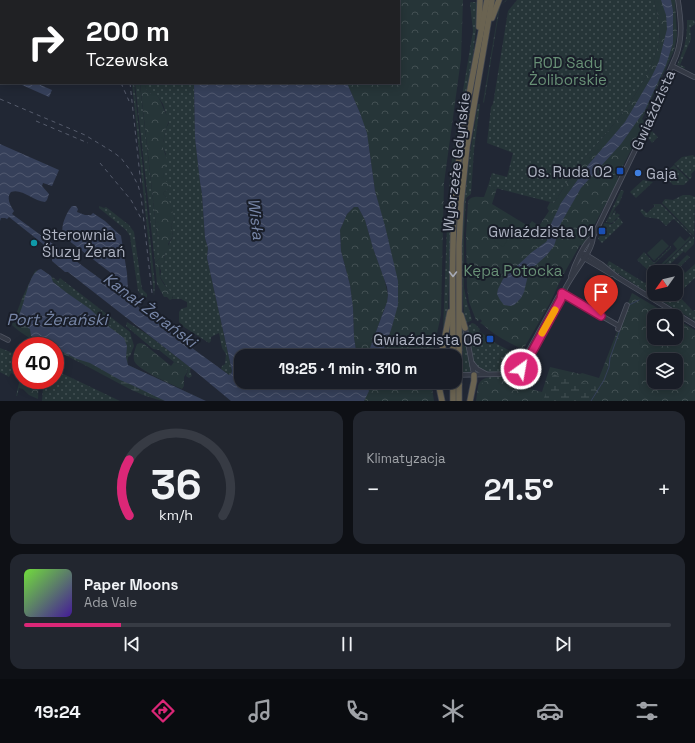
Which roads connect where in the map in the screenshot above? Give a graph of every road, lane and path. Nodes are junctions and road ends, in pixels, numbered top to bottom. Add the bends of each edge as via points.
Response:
1 (480, 0) edge
2 (487, 0) edge
3 (492, 0) edge
4 (499, 0) edge
5 (678, 0) edge
6 (486, 33) junction
7 (474, 67) junction
8 (672, 67) junction
9 (694, 76) dead end
10 (583, 255) junction
11 (562, 293) junction
12 (456, 302) junction
13 (627, 305) dead end
14 (695, 325) edge
15 (465, 328) joint
16 (0, 336) edge
17 (8, 340) dead end
18 (443, 349) edge
19 (453, 349) edge
20 (458, 349) edge
21 (472, 364) junction
22 (474, 374) junction
23 (488, 374) junction
24 (462, 375) edge
25 (439, 389) edge
26 (454, 389) edge
27 (456, 389) edge
28 (442, 401) edge
29 (453, 401) edge
30 (459, 401) edge
31 (470, 401) edge

1 - 7 highway
2 - 7 highway, Wybrzeże Gdyńskie
3 - 6 highway, Wybrzeże Gdyńskie
4 - 6 highway
5 - 8 street, Gwiaździsta via 682,36
6 - 12 highway, Wybrzeże Gdyńskie via 462,188
7 -> 12 highway, Wybrzeże Gdyńskie via 455,198 453,246
8 - 9 street
8 - 10 street, Gwiaździsta
10 - 11 street, Gwiaździsta
10 - 14 street
11 - 13 street via 618,328
11 - 23 street, Gwiaździsta via 519,366 504,374
12 - 15 highway
12 - 18 highway
12 - 19 highway, Wybrzeże Gdyńskie
12 - 20 highway, Wybrzeże Gdyńskie, bridge
15 - 21 street
16 - 17 street
21 - 22 street
21 - 23 street
22 - 23 street, Gwiaździsta
22 - 24 street, Gwiaździsta
22 - 31 highway
25 - 28 highway
26 - 29 highway, Wybrzeże Gdyńskie
27 - 30 highway, Wybrzeże Gdyńskie

